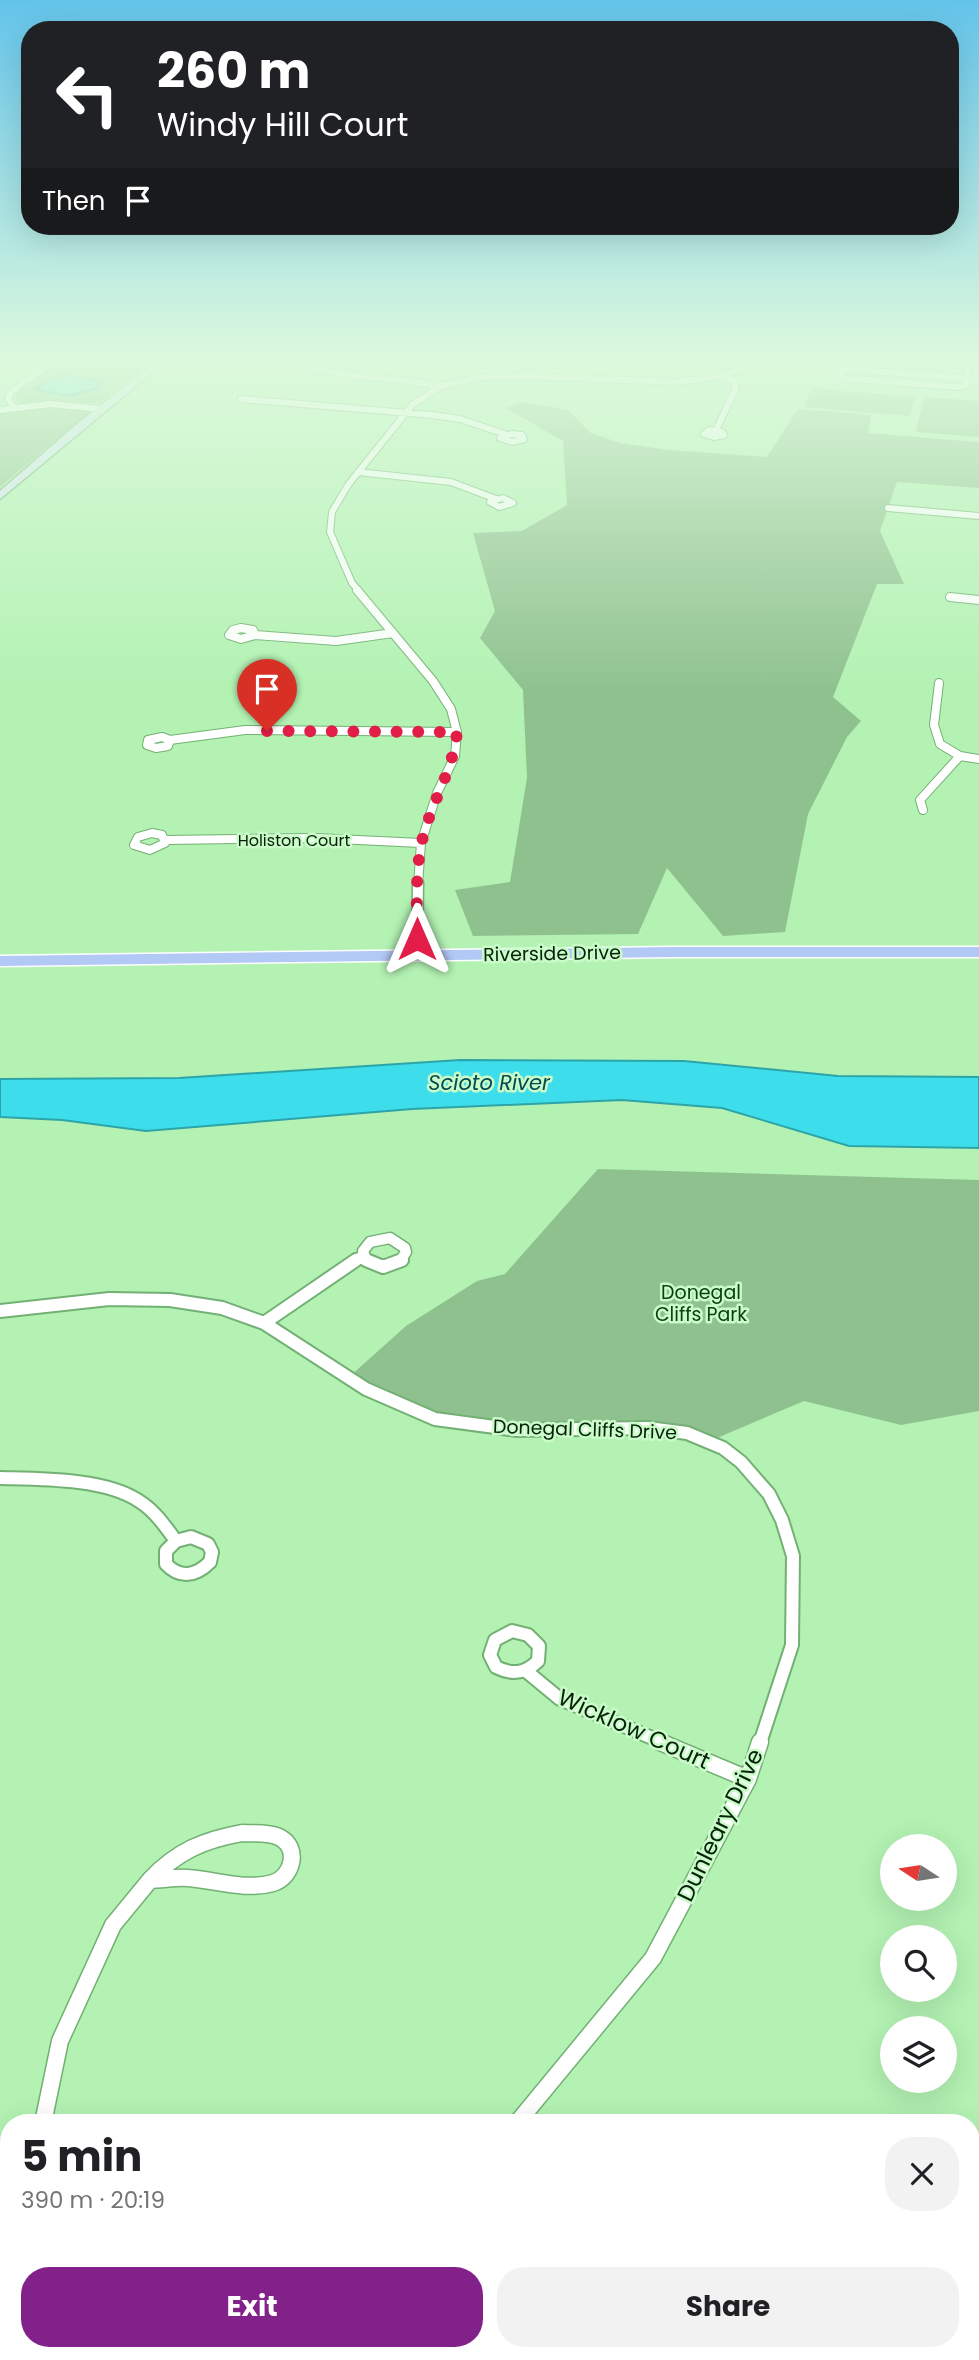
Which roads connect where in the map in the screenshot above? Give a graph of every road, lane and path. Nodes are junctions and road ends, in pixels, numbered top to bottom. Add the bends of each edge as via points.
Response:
1 (27, 471) edge
2 (358, 472) joint
3 (0, 496) edge
4 (496, 499) dead end
5 (888, 508) dead end
6 (979, 516) edge
7 (950, 597) dead end
8 (979, 600) edge
9 (393, 633) junction
10 (255, 635) dead end
11 (939, 683) dead end
12 (457, 732) junction
13 (170, 740) dead end
14 (959, 757) junction
15 (979, 759) edge
16 (923, 810) dead end
17 (166, 840) dead end
18 (421, 843) junction
19 (979, 952) edge
20 (416, 955) junction
21 (0, 961) edge
22 (363, 1256) dead end
23 (0, 1311) edge
24 (264, 1323) junction
25 (696, 1435) joint
26 (0, 1478) edge
27 (176, 1541) dead end
28 (526, 1671) dead end
29 (748, 1779) junction
30 (150, 1881) junction
31 (45, 2114) edge
32 (524, 2114) edge

1 - 3 street
2 - 4 street via 451,482
2 - 9 street via 332,512 330,532 352,583
5 - 6 street
7 - 8 street
9 - 10 street via 336,641
9 - 12 street via 445,699
11 - 14 street via 933,734 940,746
12 - 13 street via 245,730
12 - 18 street via 455,756
14 - 15 street
14 - 16 street via 920,800
17 - 18 street, Holiston Court via 316,838
18 - 20 street
19 - 20 main road, Riverside Drive
20 - 21 main road, Riverside Drive
22 - 24 street
23 - 24 street, Donegal Cliffs Drive via 149,1299 222,1308
24 - 25 street, Donegal Cliffs Drive via 366,1388 435,1419 517,1430 648,1428
25 - 29 street, Dunleary Drive via 723,1448 760,1481 782,1520 793,1556 792,1645
26 - 27 street via 51,1479 134,1498 155,1514
28 - 29 street, Wicklow Court via 560,1699
29 - 32 street, Dunleary Drive via 653,1958
30 - 30 street via 166,1862 201,1840 242,1833 272,1835 292,1850 293,1862 276,1882
30 - 31 street via 113,1925 60,2041

